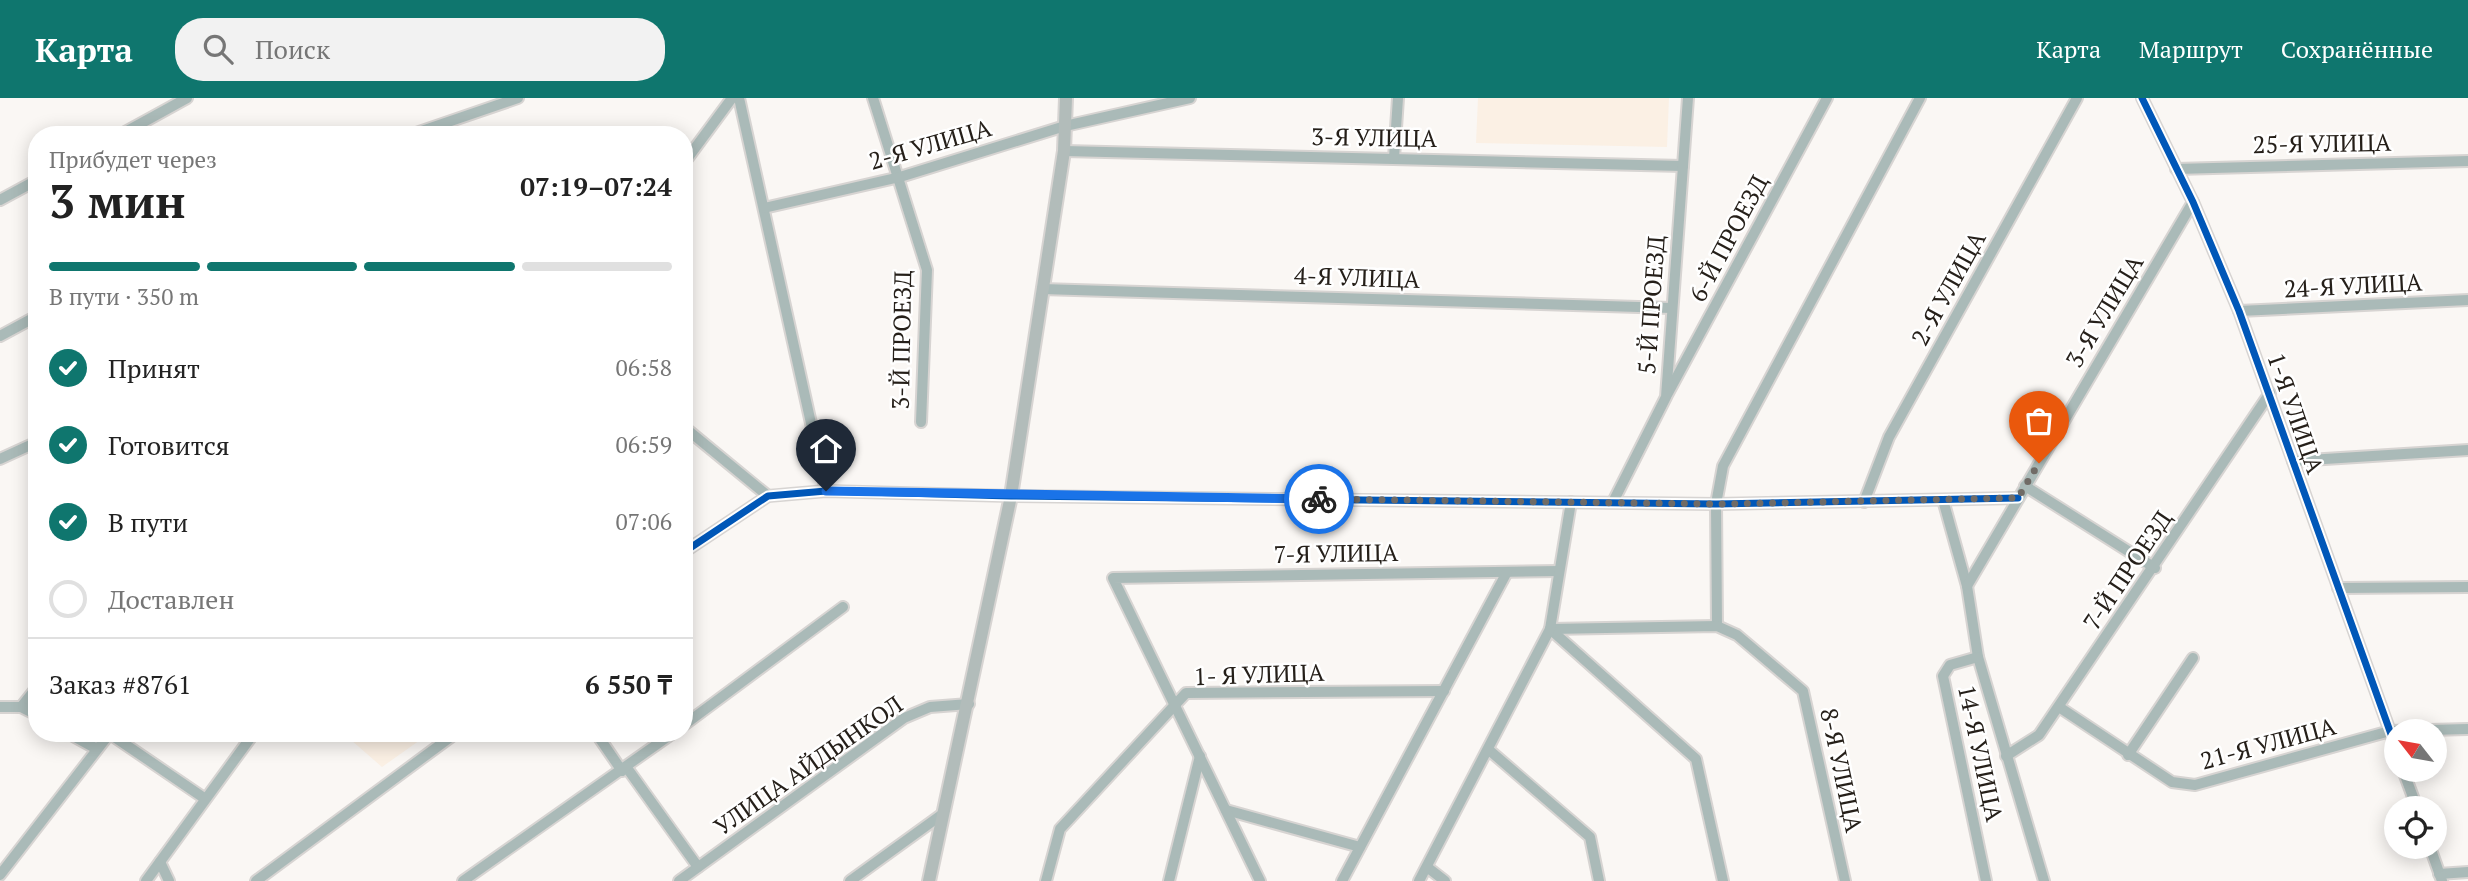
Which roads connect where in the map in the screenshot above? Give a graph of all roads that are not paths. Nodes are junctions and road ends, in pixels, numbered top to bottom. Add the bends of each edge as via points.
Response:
1 (187, 98) edge
2 (519, 98) edge
3 (732, 98) edge
4 (739, 98) edge
5 (873, 98) edge
6 (1066, 98) edge
7 (1189, 98) edge
8 (1398, 98) edge
9 (1688, 98) edge
10 (1827, 98) edge
11 (1920, 98) edge
12 (2077, 98) edge
13 (2142, 98) edge
14 (136, 126) edge
15 (437, 126) edge
16 (1065, 126) junction
17 (693, 151) edge
18 (1064, 151) junction
19 (1394, 158) junction
20 (2468, 161) edge
21 (1683, 166) junction
22 (2176, 169) junction
23 (900, 177) junction
24 (28, 185) edge
25 (0, 200) edge
26 (2193, 202) junction
27 (764, 208) junction
28 (1042, 289) junction
29 (2468, 300) edge
30 (1671, 308) junction
31 (2239, 311) junction
32 (28, 321) edge
33 (0, 336) edge
34 (2270, 393) junction
35 (1666, 397) junction
36 (921, 422) dead end
37 (693, 434) edge
38 (28, 446) edge
39 (2468, 450) edge
40 (0, 458) edge
41 (2293, 461) junction
42 (2025, 486) junction
43 (826, 491) junction
44 (768, 496) junction
45 (1011, 496) junction
46 (2018, 498) junction
47 (1943, 500) junction
48 (1571, 502) junction
49 (1613, 502) junction
50 (1864, 502) junction
51 (1716, 504) junction
52 (693, 546) edge
53 (2155, 568) junction
54 (1559, 571) junction
55 (1507, 572) junction
56 (1967, 586) junction
57 (2468, 587) edge
58 (2338, 588) junction
59 (843, 607) dead end
60 (1717, 625) junction
61 (1550, 629) junction
62 (1978, 657) junction
63 (2193, 658) dead end
64 (1444, 691) junction
65 (28, 698) edge
66 (969, 704) junction
67 (1176, 706) junction
68 (0, 707) edge
69 (21, 707) junction
70 (2059, 707) junction
71 (28, 711) edge
72 (693, 718) edge
73 (2386, 719) edge
74 (2468, 729) edge
75 (2447, 730) edge
76 (2384, 733) edge
77 (83, 742) edge
78 (103, 742) edge
79 (123, 742) edge
80 (247, 742) edge
81 (444, 742) edge
82 (603, 742) edge
83 (662, 742) edge
84 (97, 750) junction
85 (1489, 750) junction
86 (2127, 755) junction
87 (1200, 756) junction
88 (2006, 756) junction
89 (624, 770) junction
90 (204, 798) junction
91 (1226, 810) junction
92 (944, 813) junction
93 (1360, 847) junction
94 (2434, 859) edge
95 (160, 862) junction
96 (698, 867) junction
97 (1427, 867) junction
98 (2468, 872) edge
99 (0, 875) edge
100 (2441, 877) edge
101 (146, 881) edge
102 (169, 881) edge
103 (256, 881) edge
104 (463, 881) edge
105 (679, 881) edge
106 (850, 881) edge
107 (929, 881) edge
108 (1046, 881) edge
109 (1169, 881) edge
110 (1260, 881) edge
111 (1342, 881) edge
112 (1419, 881) edge
113 (1445, 881) edge
114 (1599, 881) edge
115 (1723, 881) edge
116 (1845, 881) edge
117 (1986, 881) edge
118 (2044, 881) edge

1 - 14 street
2 - 15 street
3 - 17 street
4 - 27 street
5 - 23 street, 3-Й ПРОЕЗД
6 - 16 main road
7 - 16 street, 2-Я УЛИЦА
8 - 19 street
9 - 21 street, 5-Й ПРОЕЗД
10 - 35 street, 6-Й ПРОЕЗД
11 - 51 street via 1723,466
12 - 50 street, 2-Я УЛИЦА via 1889,437
13 - 22 street, 1-Я УЛИЦА
16 - 18 main road
16 - 23 street, 2-Я УЛИЦА
18 - 19 street, 3-Я УЛИЦА
18 - 28 main road
19 - 21 street, 3-Я УЛИЦА
20 - 22 street, 25-Я УЛИЦА
21 - 30 street, 5-Й ПРОЕЗД
22 - 26 street, 1-Я УЛИЦА
23 - 27 street, 2-Я УЛИЦА
23 - 36 street, 3-Й ПРОЕЗД via 927,270
24 - 25 street
26 - 31 street, 1-Я УЛИЦА
26 - 42 street, 3-Я УЛИЦА
27 - 43 street
28 - 30 street, 4-Я УЛИЦА
28 - 45 main road
29 - 31 street, 24-Я УЛИЦА
30 - 35 street, 5-Й ПРОЕЗД
31 - 34 street, 1-Я УЛИЦА
32 - 33 street
34 - 41 street, 1-Я УЛИЦА
34 - 53 street, 7-Й ПРОЕЗД
35 - 49 street, 5-Й ПРОЕЗД
37 - 44 street
38 - 40 street
39 - 41 street
41 - 58 street, 1-Я УЛИЦА
42 - 46 street, 3-Я УЛИЦА
42 - 53 street
43 - 44 street
43 - 45 street
44 - 52 street
45 - 48 street
45 - 66 main road
46 - 47 street
46 - 56 street, 3-Я УЛИЦА
47 - 50 street
47 - 56 street
48 - 49 street
48 - 54 street
49 - 51 street
50 - 51 street
51 - 60 street
53 - 70 street, 7-Й ПРОЕЗД
54 - 55 street, 7-Я УЛИЦА
54 - 61 street
55 - 64 street
55 - 67 street, 7-Я УЛИЦА via 1113,578
56 - 62 street
57 - 58 street
58 - 73 street, 1-Я УЛИЦА
59 - 72 street
60 - 61 street
60 - 116 street, 8-Я УЛИЦА via 1737,635 1803,691
61 - 85 street
61 - 115 street via 1696,759
62 - 88 street
62 - 117 street, 14-Я УЛИЦА via 1950,665 1943,676
63 - 86 street
64 - 67 street, 1- Я УЛИЦА via 1186,693
64 - 93 street
65 - 69 street
66 - 92 main road
66 - 96 street, УЛИЦА АЙДЫНКОЛ via 930,707 904,718
67 - 87 street
67 - 108 street, 1- Я УЛИЦА via 1060,829
68 - 69 street
69 - 71 street
70 - 86 street, 21-Я УЛИЦА
70 - 88 street, 7-Й ПРОЕЗД via 2031,744
74 - 75 street, 21-Я УЛИЦА
76 - 86 street, 21-Я УЛИЦА via 2195,785 2172,782
77 - 84 street
78 - 84 street
79 - 90 street
80 - 90 street
81 - 103 street
82 - 89 street
83 - 89 street
84 - 99 street
85 - 97 street
85 - 114 street via 1590,836
87 - 91 street
87 - 109 street
88 - 118 street
89 - 96 street
89 - 104 street
90 - 95 street
91 - 93 street
91 - 110 street
92 - 106 street
92 - 107 main road
93 - 111 street
94 - 100 street
95 - 101 street
95 - 102 street
96 - 105 street, УЛИЦА АЙДЫНКОЛ
97 - 112 street
97 - 113 street
98 - 100 street

